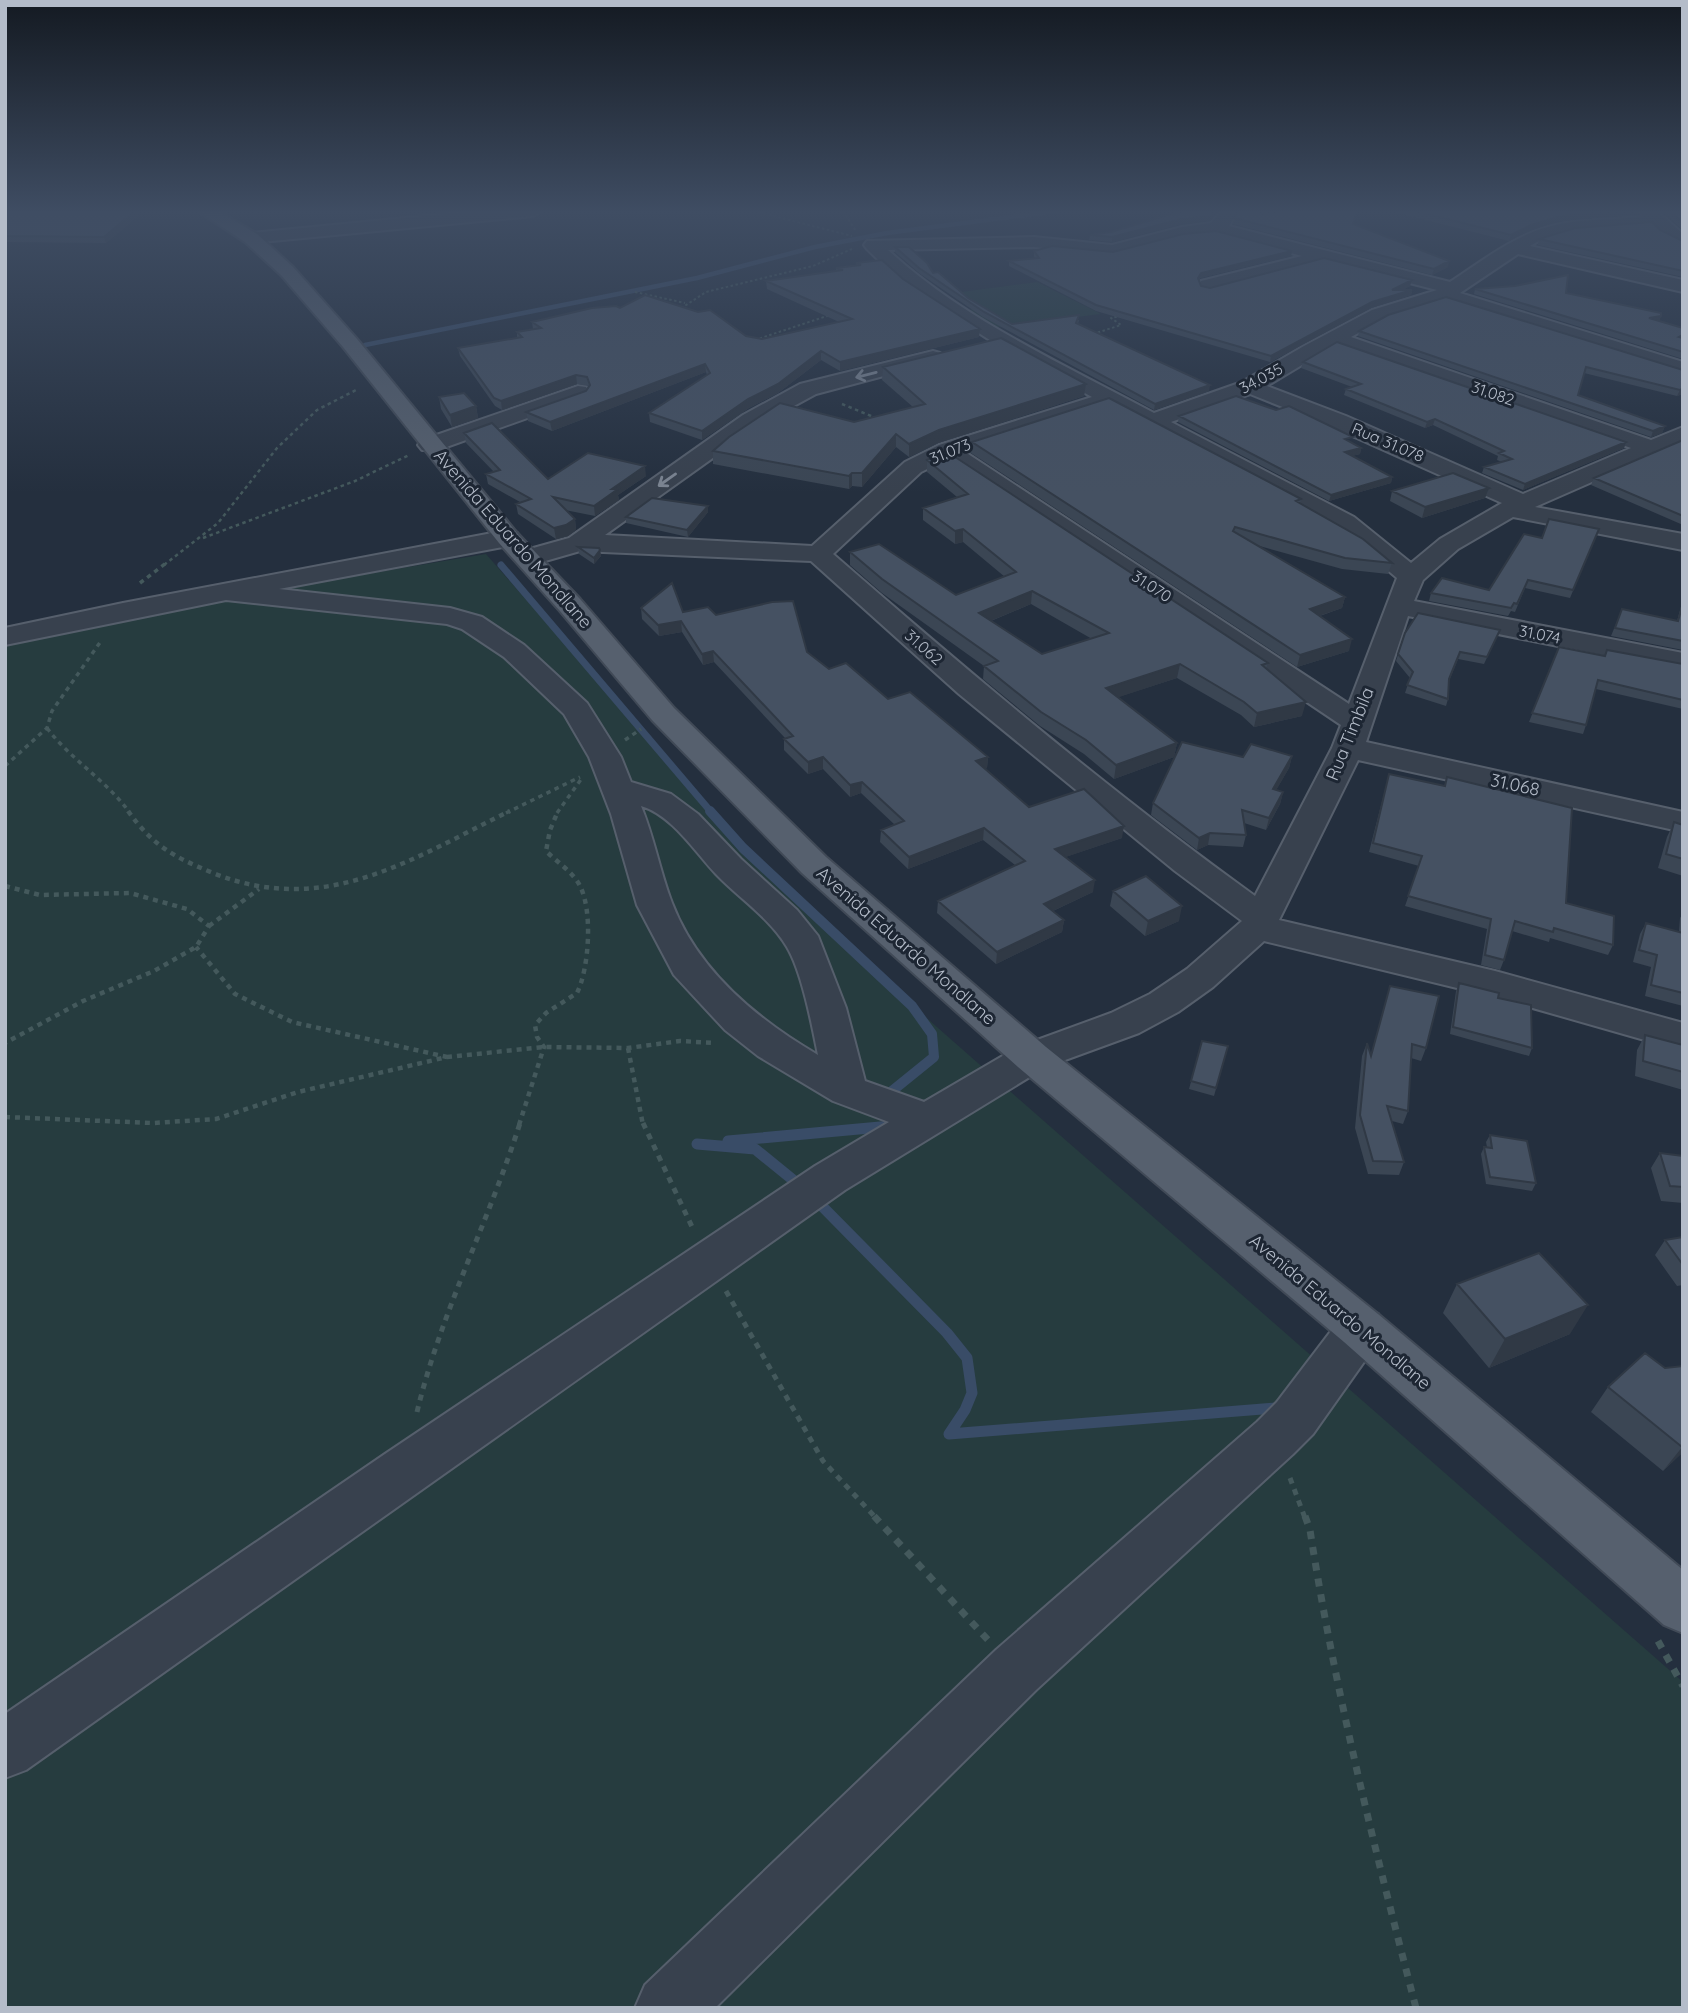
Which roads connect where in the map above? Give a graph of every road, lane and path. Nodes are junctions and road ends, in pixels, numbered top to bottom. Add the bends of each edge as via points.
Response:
1 (317, 305) edge
2 (684, 305) edge
3 (948, 305) edge
4 (1407, 305) edge
5 (1491, 305) edge
6 (835, 313) edge
7 (1129, 316) edge
8 (669, 318) edge
9 (1334, 338) junction
10 (1003, 340) junction
11 (744, 344) edge
12 (977, 346) edge
13 (951, 353) edge
14 (1035, 356) junction
15 (1683, 369) edge
16 (378, 379) junction
17 (1250, 387) junction
18 (579, 391) edge
19 (1110, 398) junction
20 (1152, 421) junction
21 (1683, 434) edge
22 (430, 445) junction
23 (1653, 448) junction
24 (947, 450) junction
25 (1516, 506) junction
26 (1345, 522) junction
27 (199, 539) junction
28 (1425, 539) junction
29 (1683, 542) edge
30 (578, 543) junction
31 (518, 548) junction
32 (818, 554) junction
33 (1411, 576) junction
34 (228, 592) junction
35 (128, 599) junction
36 (1398, 606) junction
37 (5, 637) edge
38 (1683, 662) edge
39 (47, 728) junction
40 (1352, 735) junction
41 (617, 762) junction
42 (5, 766) edge
43 (1683, 822) edge
44 (5, 886) edge
45 (260, 889) junction
46 (1260, 923) junction
47 (209, 926) junction
48 (196, 947) junction
49 (1683, 1037) edge
50 (5, 1043) edge
51 (772, 1046) junction
52 (544, 1047) junction
53 (628, 1048) junction
54 (447, 1057) junction
55 (1032, 1057) junction
56 (847, 1090) junction
57 (5, 1117) edge
58 (927, 1120) junction
59 (708, 1260) junction
60 (1361, 1328) junction
61 (1275, 1438) junction
62 (403, 1471) junction
63 (1683, 1606) edge
64 (1658, 1641) dead end
65 (1016, 1670) junction
66 (1683, 1686) edge
67 (5, 1749) edge
68 (668, 2008) edge
69 (1416, 2008) edge

1 - 16 main road, Avenida Eduardo Mondlane
2 - 8 path
3 - 10 street
4 - 9 street, 34.035
5 - 15 street
6 - 11 path
7 - 14 path via 1111,318 1121,326 1097,332 1086,341
9 - 17 street, 34.035
9 - 23 street, 31.082
10 - 12 street
10 - 14 street
13 -> 30 street via 808,389 751,420
14 - 19 street
16 - 22 main road, Avenida Eduardo Mondlane
16 - 27 path via 317,410 277,447 218,523
17 - 20 street, 34.035
17 - 25 street, Rua 31.078 via 1350,426
18 - 22 street
19 - 20 street
19 - 24 street, 31.073
20 - 26 street
21 - 23 street, Rua Timbila
22 - 27 path via 355,481
22 - 31 main road, Avenida Eduardo Mondlane
23 - 25 street, Rua Timbila
24 - 32 street, 31.073 via 913,467
24 - 40 street, 31.070
25 - 28 street, Rua Timbila
25 - 29 street, Rua 31.078
26 - 28 street
26 - 33 street
27 - 35 path
28 - 33 street, Rua Timbila
30 - 31 street
30 - 32 street
31 - 34 street
31 - 55 main road, Avenida Eduardo Mondlane via 663,714 733,785 814,865
32 - 46 street, 31.062 via 970,688
33 - 36 street, Rua Timbila
34 - 35 street
34 - 41 street via 450,616 472,623 514,651 576,709
35 - 37 street
35 - 39 path via 52,710
36 - 38 street, 31.074
36 - 40 street, Rua Timbila
39 - 42 path
39 - 45 path via 73,759 112,790 157,845 216,875
40 - 43 street, 31.068
40 - 46 street, Rua Timbila
41 - 51 street via 655,905 687,967
41 - 56 street via 686,821 805,945 827,1008
44 - 47 path via 40,895 130,893 187,909
45 - 47 path
45 - 52 path via 342,887 375,876 585,775 559,806 548,831 546,851 580,886 589,935 580,990 542,1013 535,1026
46 - 49 street
46 - 55 street, Rua Timbila via 1200,978 1164,1003 1125,1023
47 - 48 path
48 - 50 path
48 - 54 path via 235,994 292,1022
51 - 53 path via 680,1041
51 - 56 street
52 - 53 path
52 - 54 path
52 - 62 path via 505,1169 430,1358
53 - 59 path via 643,1125
54 - 57 path via 298,1092 216,1119 153,1124
55 - 58 street, Rua Timbila
55 - 60 main road, Avenida Eduardo Mondlane
56 - 58 street
58 - 59 street, Rua Timbila
59 - 62 street, Rua Timbila
59 - 65 path via 823,1461
60 - 61 street
60 - 63 main road, Avenida Eduardo Mondlane
61 - 65 street
61 - 69 path via 1310,1530 1325,1629 1364,1807
62 - 67 street, Rua Timbila
64 - 66 path
65 - 68 street

